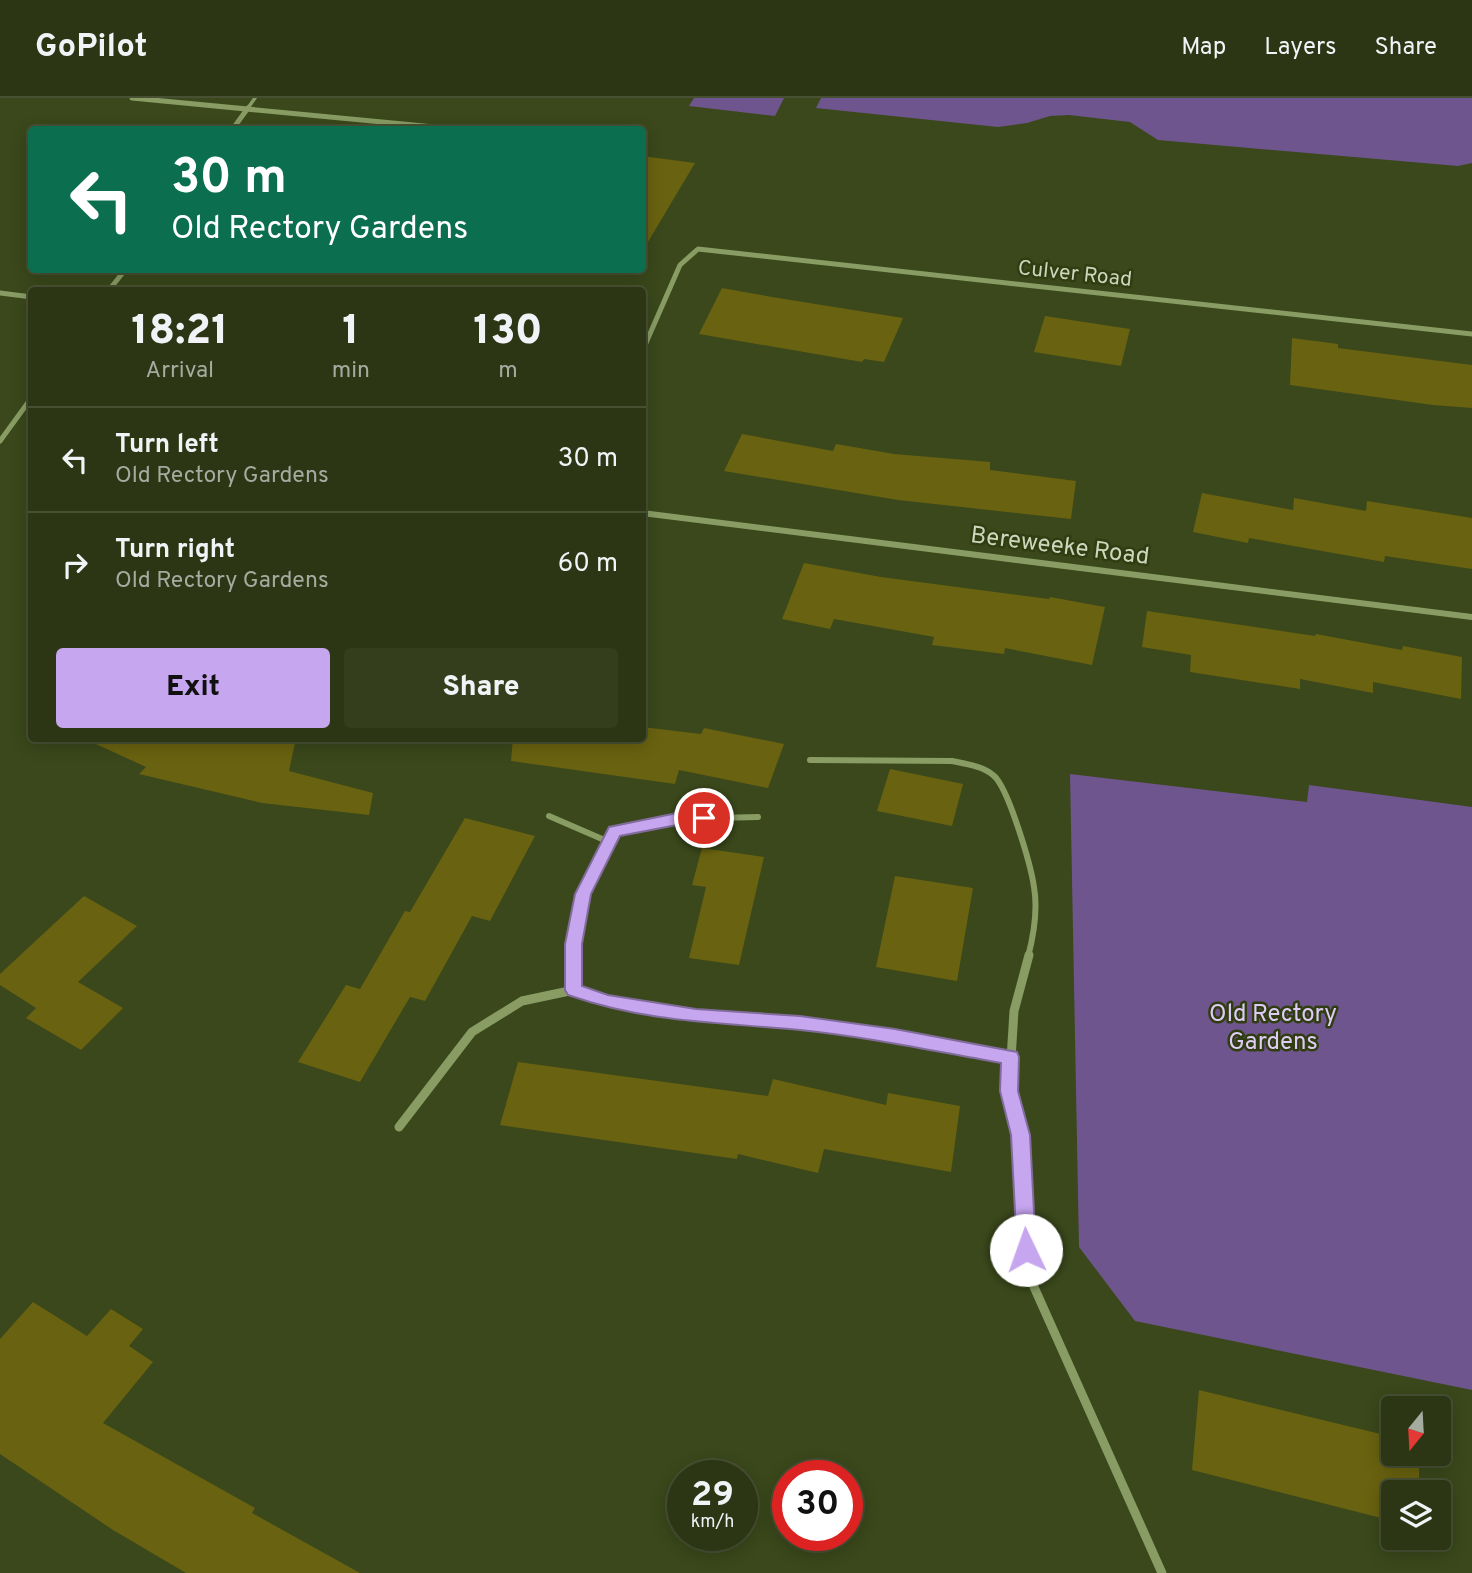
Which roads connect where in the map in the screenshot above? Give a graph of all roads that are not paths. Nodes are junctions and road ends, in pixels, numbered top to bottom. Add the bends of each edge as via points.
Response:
1 (132, 98) edge
2 (255, 98) edge
3 (248, 108) junction
4 (235, 126) edge
5 (426, 126) edge
6 (123, 273) edge
7 (111, 287) edge
8 (0, 293) edge
9 (28, 296) edge
10 (1472, 334) edge
11 (646, 343) edge
12 (28, 402) edge
13 (0, 441) edge
14 (646, 514) edge
15 (1472, 617) edge
16 (810, 760) dead end
17 (549, 816) dead end
18 (758, 817) dead end
19 (609, 842) junction
20 (574, 990) junction
21 (1010, 1057) junction
22 (398, 1127) dead end
23 (1162, 1573) edge

1 - 3 street
2 - 3 lane
3 - 4 street
3 - 5 street
6 - 7 street
8 - 9 street
10 - 11 street, Culver Road via 698,249 680,265
12 - 13 street
14 - 15 street, Bereweeke Road
16 - 21 street via 952,761 994,775 1006,791 1034,887 1036,911 1035,932 1014,1011
17 - 19 street
18 - 19 street via 677,819 615,831
19 - 20 street via 583,894 574,944
20 - 21 street via 608,1002 683,1014 800,1023
20 - 22 street via 522,1001 472,1032
21 - 23 street via 1009,1091 1021,1135 1026,1250 1034,1287

